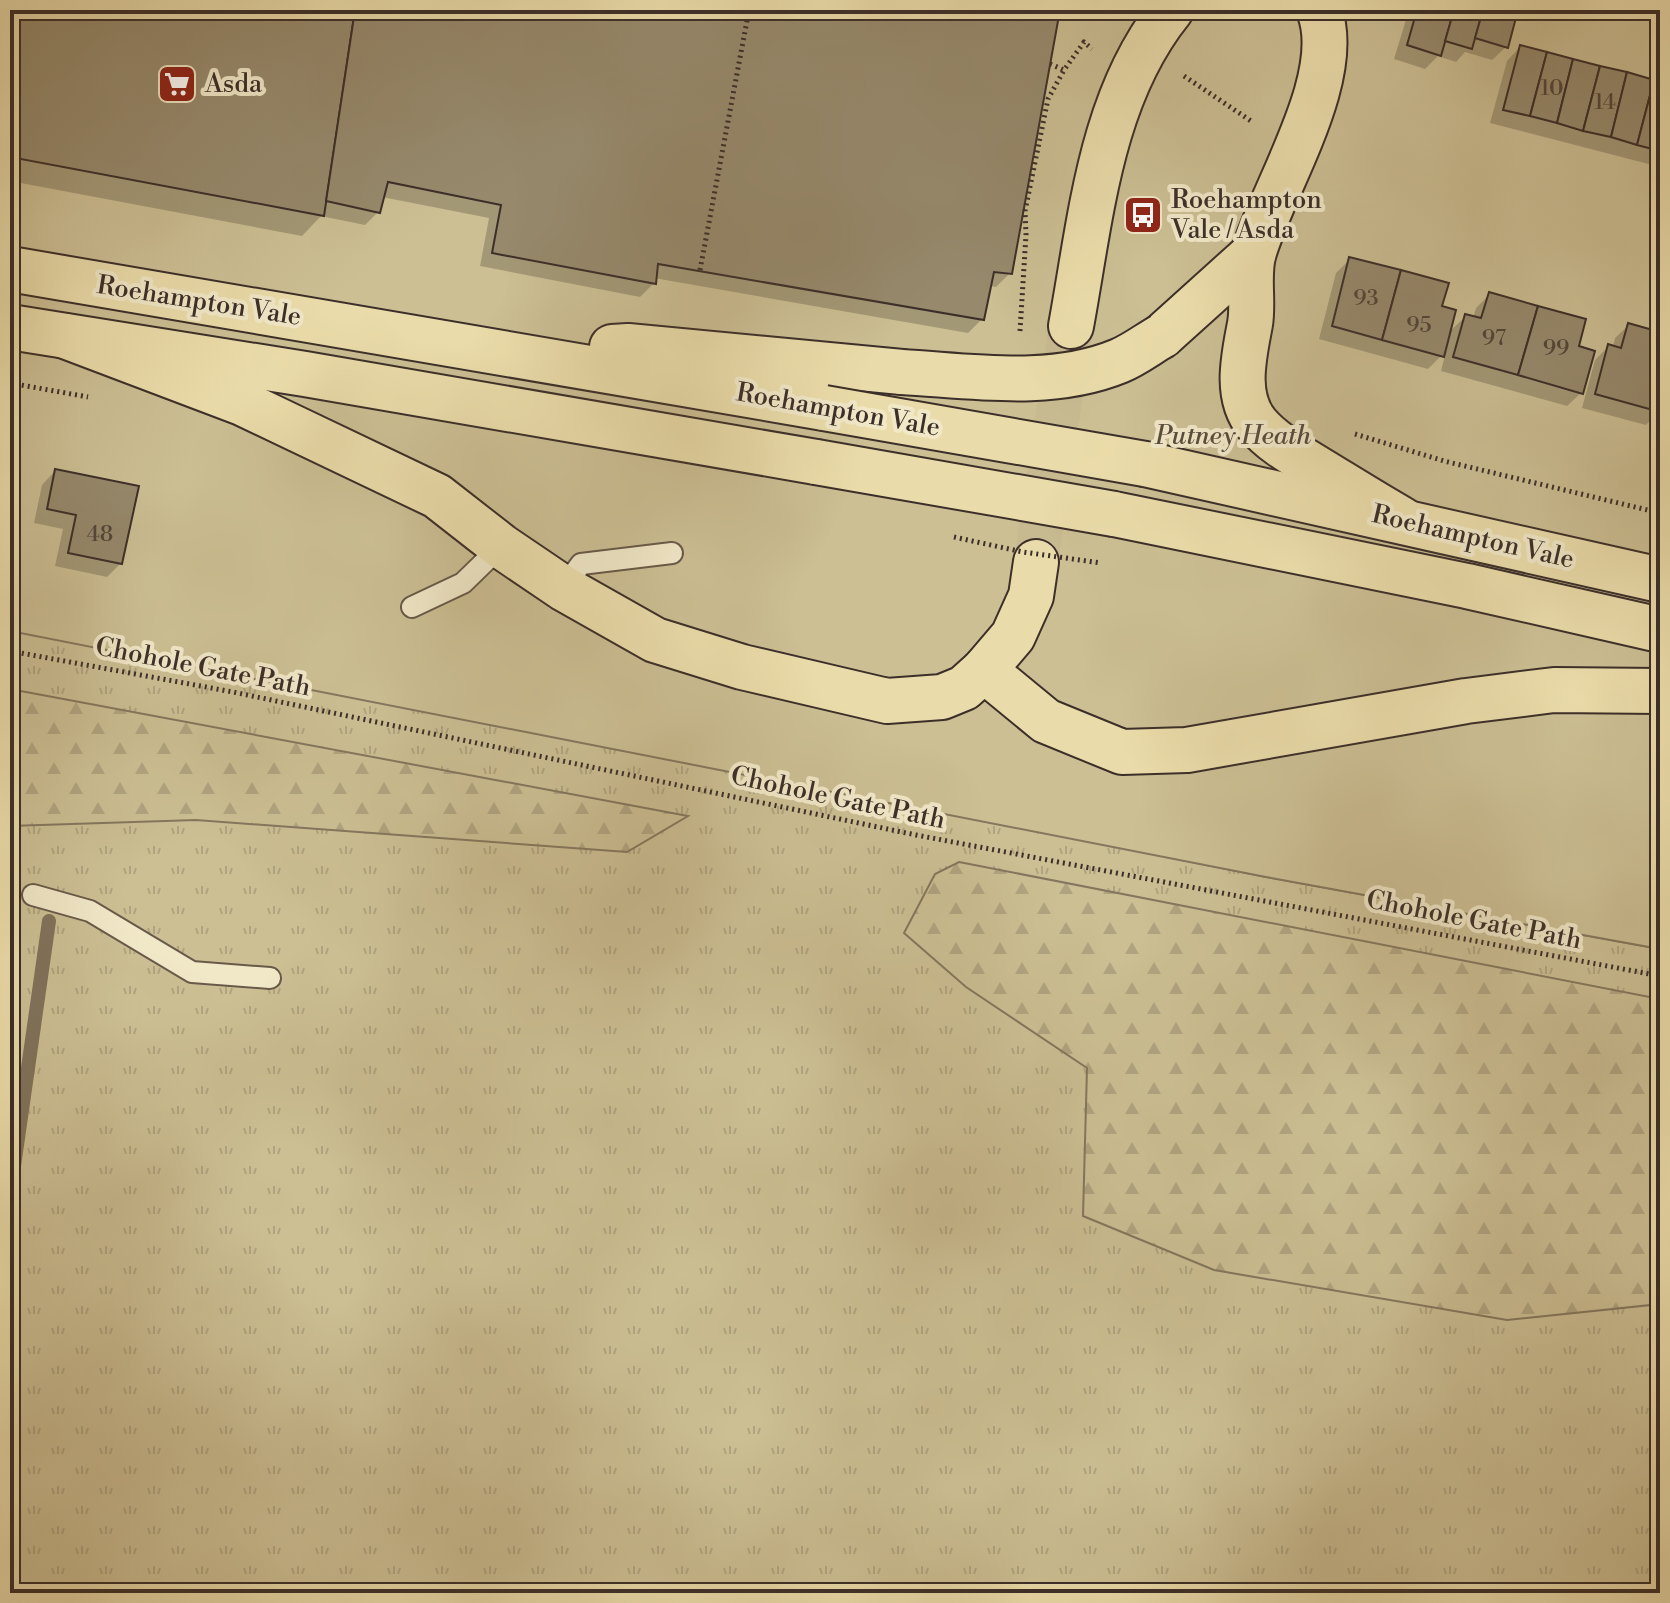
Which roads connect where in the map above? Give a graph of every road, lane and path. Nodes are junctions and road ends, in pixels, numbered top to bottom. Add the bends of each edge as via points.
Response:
1 (749, 10) edge
2 (1171, 10) edge
3 (1319, 10) edge
4 (1093, 50) dead end
5 (1050, 64) dead end
6 (1064, 70) junction
7 (1183, 75) dead end
8 (1251, 121) dead end
9 (1253, 254) junction
10 (10, 269) edge
11 (700, 270) dead end
12 (1071, 326) tunnel mouth
13 (10, 327) edge
14 (65, 336) junction
15 (1019, 340) dead end
16 (530, 356) junction
17 (1345, 430) dead end
18 (1660, 513) edge
19 (1403, 520) junction
20 (501, 546) junction
21 (672, 553) dead end
22 (1036, 562) tunnel mouth
23 (1660, 580) edge
24 (563, 588) junction
25 (412, 607) dead end
26 (1660, 630) edge
27 (10, 651) edge
28 (984, 670) junction
29 (1660, 691) edge
30 (33, 895) dead end
31 (1660, 976) edge
32 (270, 978) dead end

1 - 11 path
2 - 12 highway via 1127,82 1101,163
3 - 9 highway via 1324,45 1319,86
4 - 6 path via 1084,42
5 - 6 path
6 - 15 path via 1048,99 1025,211
7 - 8 path
9 - 16 highway, bridge via 1162,336 1120,361 1078,373 1035,378 902,372 628,346
9 - 19 highway via 1253,309 1242,371 1254,421 1273,440
10 - 16 highway, Roehampton Vale
13 - 14 highway, Roehampton Vale
14 - 20 highway via 242,403 383,469 437,496
14 - 26 highway, Roehampton Vale, bridge via 1114,514
16 - 19 highway, Roehampton Vale, bridge via 1145,464
17 - 18 path via 1444,461
19 - 23 highway, Roehampton Vale
20 - 24 highway
20 - 25 lane via 463,583
21 - 24 lane via 581,564
22 - 28 highway via 1031,596 1013,636
24 - 28 highway via 655,640 887,701 942,697 964,688
27 - 31 path, Chohole Gate Path via 233,692 916,835
28 - 29 highway via 1046,721 1122,752 1187,750 1554,690
30 - 32 lane via 90,911 192,972

